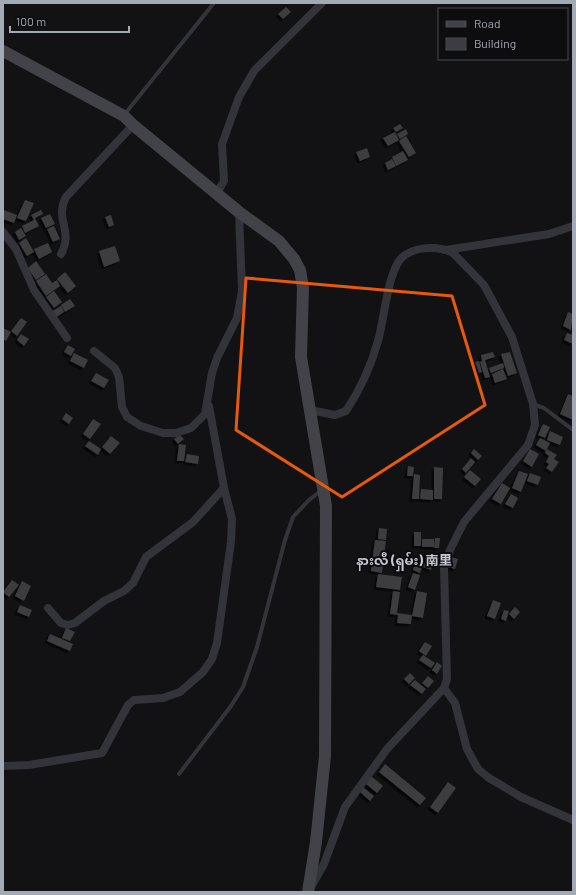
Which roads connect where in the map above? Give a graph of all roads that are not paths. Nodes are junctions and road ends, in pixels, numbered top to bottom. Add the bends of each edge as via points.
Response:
1 (214, 3) edge
2 (322, 3) edge
3 (3, 51) edge
4 (124, 116) junction
5 (133, 125) junction
6 (217, 193) junction
7 (239, 212) junction
8 (573, 226) edge
9 (3, 232) edge
10 (446, 250) junction
11 (61, 254) dead end
12 (67, 338) dead end
13 (94, 351) dead end
14 (208, 402) junction
15 (533, 404) junction
16 (310, 410) junction
17 (573, 430) edge
18 (224, 488) junction
19 (323, 490) junction
20 (48, 608) dead end
21 (444, 688) junction
22 (3, 766) edge
23 (179, 774) dead end
24 (573, 820) edge
25 (308, 891) edge

1 - 4 lane
2 - 6 street via 254,71 239,97 222,144 224,181
3 - 4 main road
4 - 5 main road
5 - 6 main road
5 - 11 street via 62,205 60,212 66,244
6 - 7 main road
7 - 14 street via 242,291 237,318 212,373
7 - 16 main road via 279,241 300,270 303,288 301,356
8 - 10 street via 549,234
9 - 12 street via 16,249 34,290
10 - 15 street via 484,286 512,337
10 - 16 street via 415,250 399,261 378,341 355,398 346,411 335,415
13 - 14 street via 115,368 119,377 122,407 127,417 141,426 163,433 176,433 191,428 205,414
14 - 18 street
15 - 17 lane via 544,408
15 - 21 street via 535,425 528,445 464,522 444,568 447,679
16 - 19 main road
18 - 20 street via 193,522 146,557 133,582 124,591 68,625 61,623
18 - 22 street via 232,519 231,542 217,643 212,659 203,672 180,692 163,698 134,700 124,712 102,753 29,765
19 - 23 lane via 293,517 257,647 243,687
19 - 25 main road via 326,506 325,756
21 - 24 street via 456,702 466,749 478,769 521,798
21 - 25 street via 387,749 345,807 324,864

